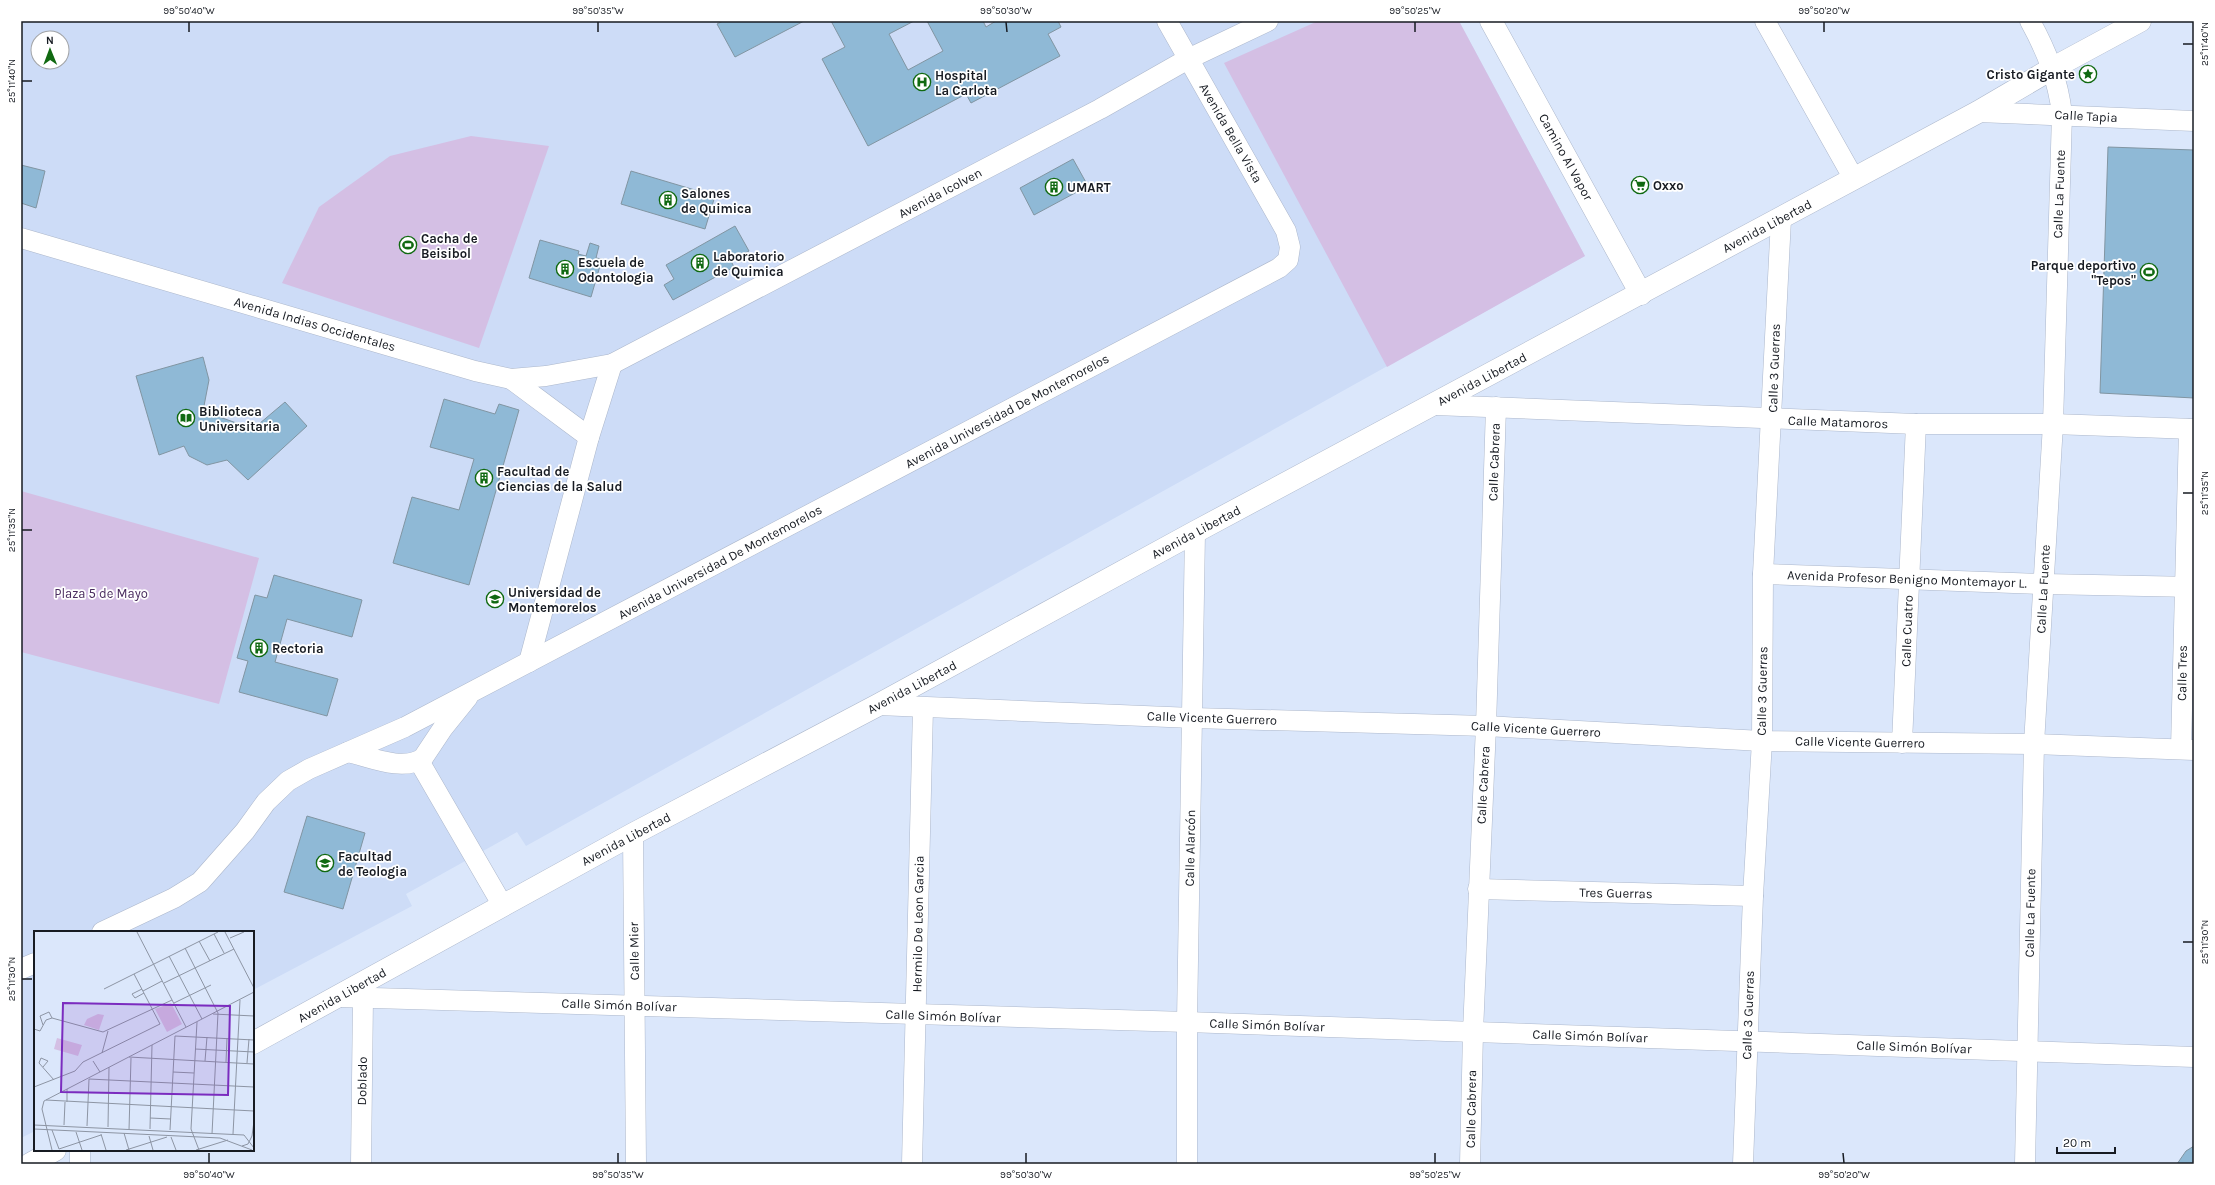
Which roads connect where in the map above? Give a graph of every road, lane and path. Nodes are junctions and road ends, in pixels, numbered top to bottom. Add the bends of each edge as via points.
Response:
1 (1168, 21) edge
2 (1268, 21) edge
3 (1491, 21) edge
4 (1765, 21) edge
5 (2030, 21) edge
6 (2140, 21) edge
7 (1188, 59) junction
8 (2053, 68) junction
9 (1978, 112) junction
10 (2062, 114) junction
11 (2194, 121) edge
12 (1854, 179) junction
13 (1780, 219) junction
14 (21, 238) edge
15 (1290, 247) joint
16 (1641, 294) junction
17 (612, 364) junction
18 (511, 379) junction
19 (1435, 405) junction
20 (1496, 407) junction
21 (1772, 420) junction
22 (1916, 424) junction
23 (2053, 424) junction
24 (2192, 429) edge
25 (589, 437) junction
26 (1195, 532) junction
27 (1764, 574) junction
28 (1910, 578) junction
29 (2044, 584) junction
30 (2189, 587) edge
31 (530, 662) junction
32 (474, 690) junction
33 (878, 705) junction
34 (923, 708) junction
35 (1193, 718) junction
36 (1486, 726) junction
37 (401, 729) junction
38 (1762, 741) junction
39 (1902, 743) junction
40 (2034, 744) junction
41 (2188, 750) edge
42 (348, 752) junction
43 (424, 755) junction
44 (394, 763) junction
45 (632, 834) junction
46 (1478, 889) junction
47 (1753, 896) junction
48 (503, 906) junction
49 (104, 931) edge
50 (34, 963) edge
51 (21, 969) edge
52 (339, 998) junction
53 (363, 998) junction
54 (635, 1005) junction
55 (916, 1015) junction
56 (1187, 1022) junction
57 (1473, 1032) junction
58 (1748, 1040) junction
59 (254, 1042) edge
60 (2028, 1051) junction
61 (2194, 1056) edge
62 (53, 1151) edge
63 (80, 1151) edge
64 (30, 1164) edge
65 (80, 1164) edge
66 (361, 1164) edge
67 (636, 1164) edge
68 (912, 1164) edge
69 (1187, 1164) edge
70 (1470, 1164) edge
71 (1743, 1164) edge
72 (2025, 1164) edge

1 - 7 street, Avenida Bella Vista
2 - 7 street, Avenida Icolven
3 - 16 street, Camino Al Vapor
4 - 12 street
5 - 8 street, Calle La Fuente via 2044,45
6 - 8 street, Avenida Libertad
7 - 15 street, Avenida Bella Vista via 1286,231
7 - 17 street, Avenida Icolven via 1100,109
8 - 9 street, Avenida Libertad
8 - 10 street, Calle La Fuente
9 - 10 street, Calle Tapia
9 - 12 street, Avenida Libertad
10 - 11 street, Calle Tapia
10 - 23 street, Calle La Fuente
12 - 13 street, Avenida Libertad
13 - 16 street, Avenida Libertad
13 - 21 street, Calle 3 Guerras
14 - 18 street, Avenida Indias Occidentales via 475,371
15 - 31 street, Avenida Universidad De Montemorelos via 1288,260 1279,268
16 - 19 street, Avenida Libertad
17 - 18 street, Avenida Indias Occidentales via 546,376
17 - 25 street
18 - 25 street
19 - 20 street, Calle Matamoros
19 - 26 street, Avenida Libertad
20 - 21 street, Calle Matamoros
20 - 36 street, Calle Cabrera
21 - 22 street, Calle Matamoros
21 - 27 street, Calle 3 Guerras
22 - 23 street, Calle Matamoros
22 - 28 street, Calle Cuatro
23 - 24 street, Calle Matamoros
23 - 29 street, Calle La Fuente
24 - 30 street, Calle Tres
25 - 31 street
26 - 33 street, Avenida Libertad
26 - 35 street, Calle Alarcón
27 - 28 street, Avenida Profesor Benigno Montemayor L.
27 - 38 street, Calle 3 Guerras
28 - 29 street, Avenida Profesor Benigno Montemayor L.
28 - 39 street, Calle Cuatro
29 - 30 street, Avenida Profesor Benigno Montemayor L.
29 - 40 street, Calle La Fuente
30 - 41 street, Calle Tres
31 - 32 street, Avenida Universidad De Montemorelos
32 - 37 street, Avenida Universidad De Montemorelos
32 - 43 street
33 - 34 street, Calle Vicente Guerrero
33 - 45 street, Avenida Libertad
34 - 35 street, Calle Vicente Guerrero
34 - 55 street, Hermilo De Leon Garcia
35 - 36 street, Calle Vicente Guerrero
35 - 56 street, Calle Alarcón
36 - 38 street, Calle Vicente Guerrero
36 - 46 street, Calle Cabrera
37 - 42 street, Avenida Universidad De Montemorelos
37 - 43 street via 421,737
37 - 44 street
38 - 39 street, Calle Vicente Guerrero
38 - 47 street, Calle 3 Guerras
39 - 40 street, Calle Vicente Guerrero
40 - 41 street, Calle Vicente Guerrero
40 - 60 street, Calle La Fuente
42 - 44 street
42 - 49 street, Avenida Universidad De Montemorelos via 288,781 266,802 245,831 200,882 174,898
43 - 44 street
43 - 48 street
45 - 48 street, Avenida Libertad
45 - 54 street, Calle Mier
46 - 47 street, Tres Guerras
46 - 57 street, Calle Cabrera
47 - 58 street, Calle 3 Guerras
48 - 52 street, Avenida Libertad
50 - 51 street
52 - 53 street, Calle Simón Bolívar
52 - 59 street, Avenida Libertad
53 - 54 street, Calle Simón Bolívar
53 - 66 street, Doblado
54 - 55 street, Calle Simón Bolívar
54 - 67 street, Calle Mier
55 - 56 street, Calle Simón Bolívar
55 - 68 street, Hermilo De Leon Garcia
56 - 57 street, Calle Simón Bolívar
56 - 69 street, Calle Alarcón
57 - 58 street, Calle Simón Bolívar
57 - 70 street, Calle Cabrera
58 - 60 street, Calle Simón Bolívar
58 - 71 street, Calle 3 Guerras
60 - 61 street, Calle Simón Bolívar
60 - 72 street, Calle La Fuente
62 - 64 street
63 - 65 street

